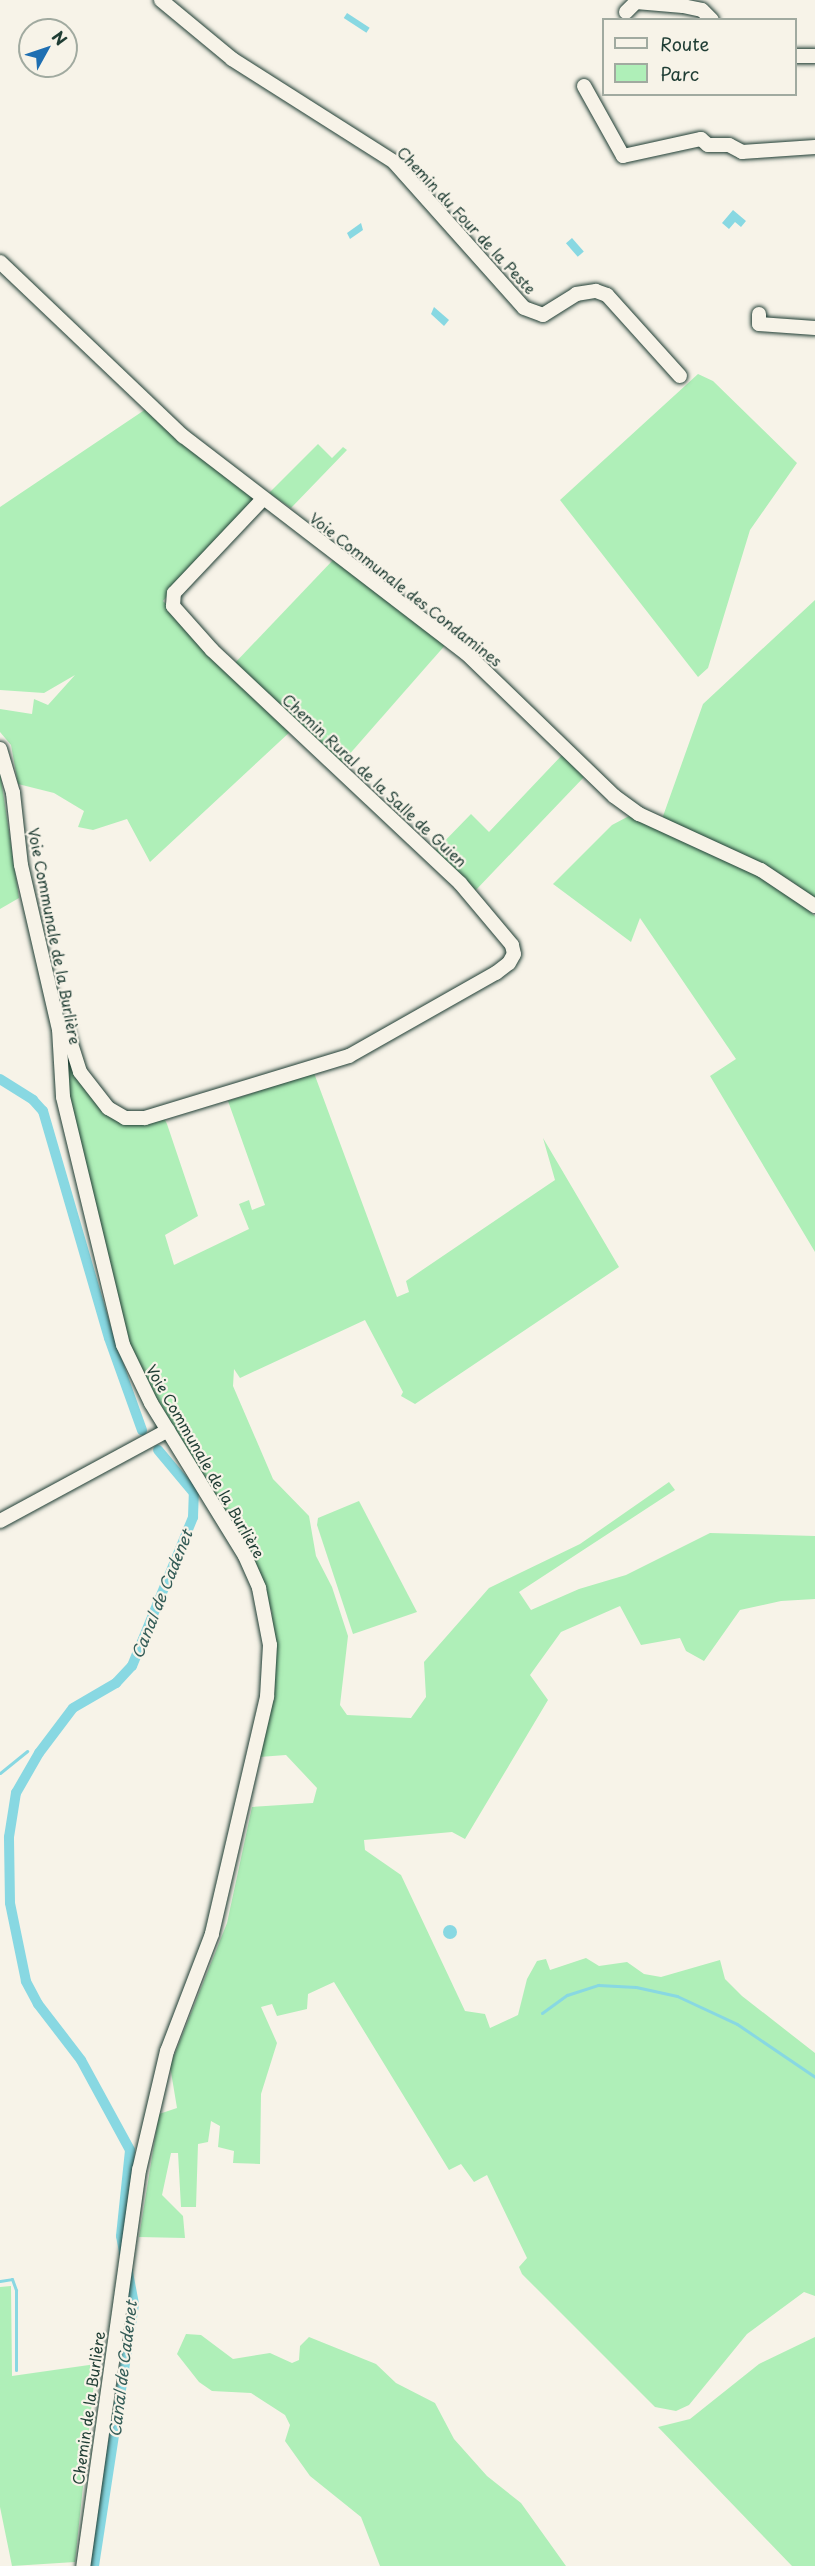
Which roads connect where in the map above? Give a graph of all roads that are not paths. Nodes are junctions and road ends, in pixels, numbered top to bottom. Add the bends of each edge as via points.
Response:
1 (161, 0) edge
2 (626, 12) dead end
3 (710, 18) edge
4 (797, 56) edge
5 (815, 56) edge
6 (584, 86) dead end
7 (815, 147) edge
8 (0, 262) edge
9 (759, 314) dead end
10 (815, 328) edge
11 (680, 376) dead end
12 (262, 500) junction
13 (0, 749) edge
14 (815, 906) edge
15 (59, 1029) junction
16 (168, 1430) junction
17 (0, 1521) edge
18 (129, 2256) joint
19 (83, 2566) edge

1 - 11 street, Chemin du Four de la Peste via 232,59 394,162 524,308 543,315 576,294 596,291 607,295
2 - 3 street via 636,2 702,10
4 - 5 street
6 - 7 street via 623,156 701,139 708,145 729,145 742,152
8 - 12 street, Voie Communale des Condamines via 183,436
9 - 10 street via 759,324
12 - 14 street, Voie Communale des Condamines via 466,653 614,796 639,814 761,870
12 - 15 street, Chemin Rural de la Salle de Guien via 174,593 173,606 204,642 460,883 512,945 514,954 496,973 349,1056 145,1118 125,1118 108,1108 80,1072 67,1031
13 - 15 street, Voie Communale de la Burlière via 13,793 21,866
15 - 16 street, Voie Communale de la Burlière via 63,1097 123,1345
16 - 17 street
16 - 18 street, Voie Communale de la Burlière via 220,1513 259,1588 271,1668 212,1934 160,2077 139,2170
18 - 19 street, Chemin de la Burlière

